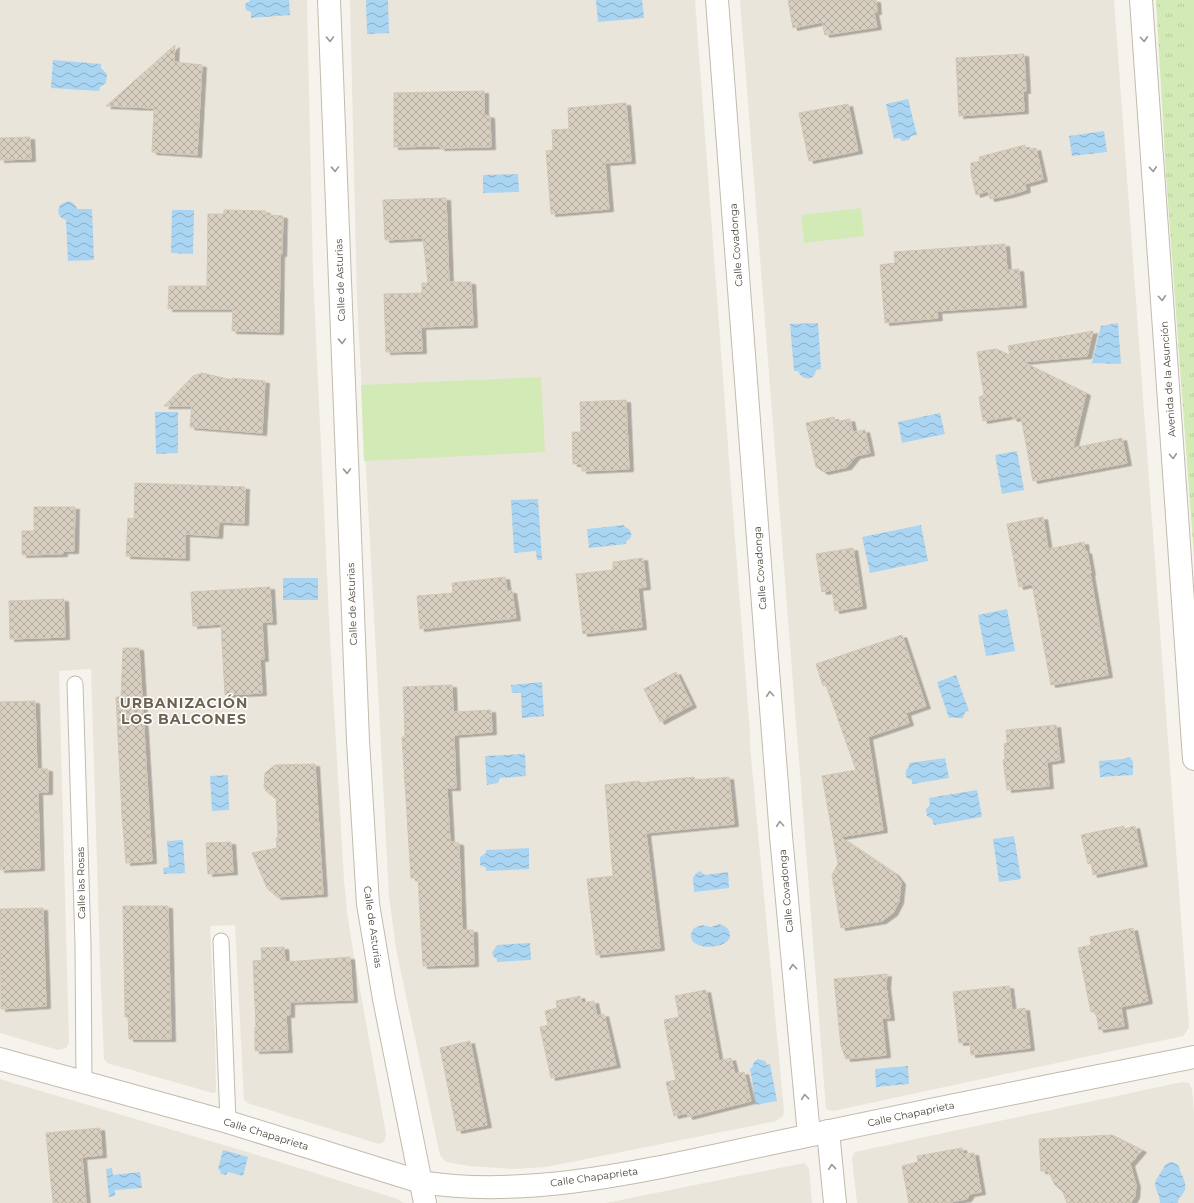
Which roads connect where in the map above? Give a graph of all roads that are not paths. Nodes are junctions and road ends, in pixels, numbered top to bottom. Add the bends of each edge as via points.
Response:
1 (329, 0) edge
2 (717, 0) edge
3 (1141, 0) edge
4 (76, 684) dead end
5 (1194, 759) edge
6 (221, 942) dead end
7 (1194, 1056) edge
8 (0, 1058) edge
9 (84, 1081) junction
10 (228, 1122) junction
11 (818, 1133) junction
12 (420, 1182) junction
13 (424, 1203) edge
14 (835, 1203) edge

1 -> 12 street, Calle de Asturias via 358,741 368,904
11 -> 2 street, Calle Covadonga via 781,836
3 -> 5 street, Avenida de la Asunción
4 - 9 lane, Calle las Rosas
6 - 10 lane
7 - 11 street, Calle Chapaprieta
8 - 9 street, Calle Chapaprieta
9 - 10 street, Calle Chapaprieta
10 - 12 street, Calle Chapaprieta
11 - 12 street, Calle Chapaprieta via 658,1168 557,1183 491,1187 446,1186
14 -> 11 street, Calle Covadonga
12 - 13 street, Calle de Asturias

